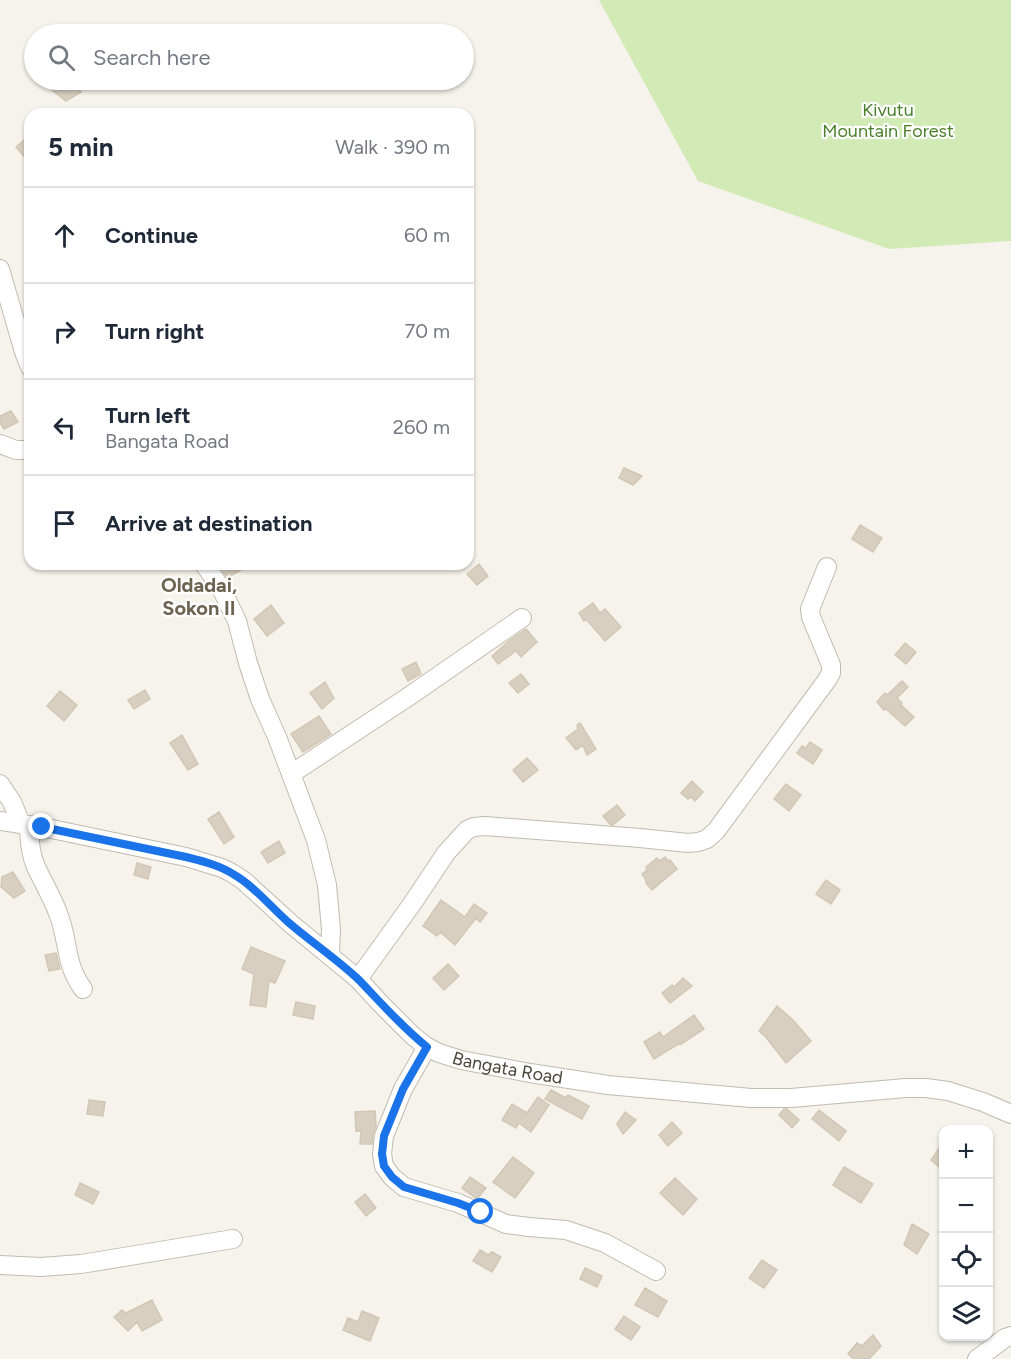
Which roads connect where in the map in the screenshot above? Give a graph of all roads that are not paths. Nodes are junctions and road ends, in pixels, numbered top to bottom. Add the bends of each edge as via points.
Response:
1 (0, 268) edge
2 (24, 352) edge
3 (0, 444) edge
4 (24, 450) edge
5 (827, 567) dead end
6 (208, 570) edge
7 (522, 618) dead end
8 (291, 774) junction
9 (0, 784) edge
10 (0, 821) edge
11 (25, 824) junction
12 (330, 955) junction
13 (358, 979) junction
14 (83, 989) dead end
15 (427, 1047) junction
16 (1011, 1114) edge
17 (233, 1239) dead end
18 (0, 1265) edge
19 (656, 1271) dead end
20 (1011, 1336) edge
21 (977, 1359) edge

1 - 2 street
3 - 4 street
5 - 13 street via 810,609 831,673 707,839 688,843 474,827 446,853
6 - 8 street via 230,603 260,699
7 - 8 street
8 - 12 street via 316,840 327,885
9 - 11 street
10 - 11 street, Bangata Road
11 - 12 street, Bangata Road via 222,868 244,881
11 - 14 street via 35,865 58,912 70,964
12 - 13 street, Bangata Road
13 - 15 street, Bangata Road
15 - 16 street, Bangata Road via 488,1066 608,1085 771,1098 927,1088 983,1102
15 - 19 street via 403,1089 384,1136 384,1166 392,1177 404,1187 458,1203 506,1224 566,1230 605,1243
17 - 18 street via 81,1264
20 - 21 street

